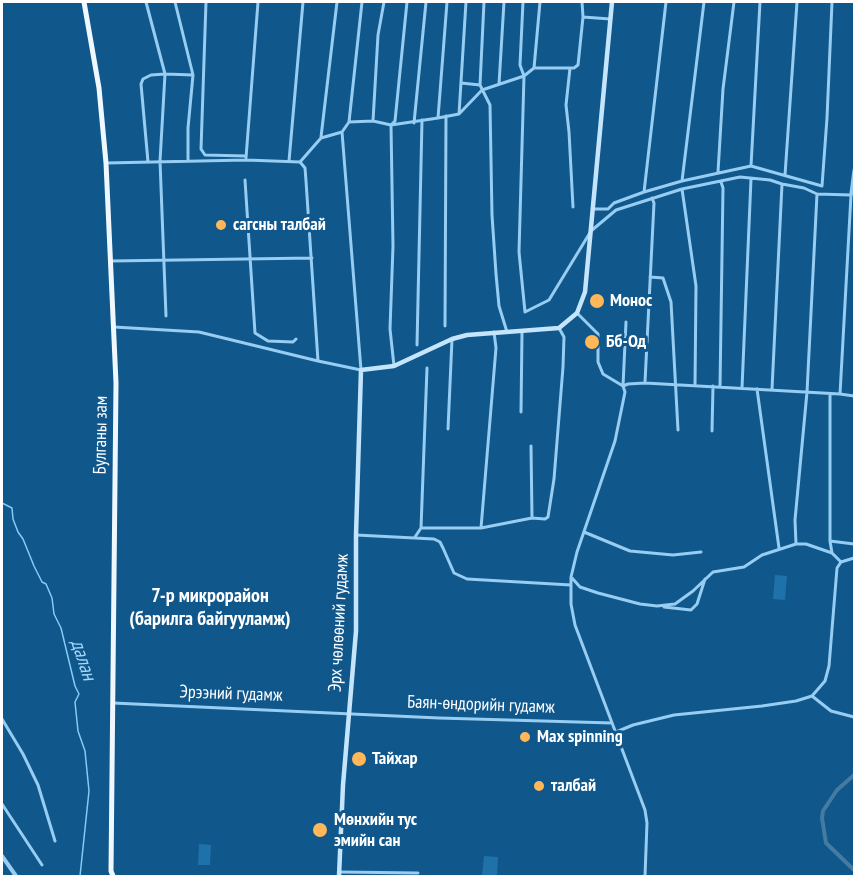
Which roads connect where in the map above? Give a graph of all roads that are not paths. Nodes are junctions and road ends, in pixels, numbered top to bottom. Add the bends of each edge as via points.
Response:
1 (84, 2) edge
2 (146, 2) edge
3 (175, 2) edge
4 (206, 2) edge
5 (258, 2) edge
6 (303, 2) edge
7 (337, 2) edge
8 (362, 2) edge
9 (384, 2) edge
10 (407, 2) edge
11 (426, 2) edge
12 (447, 2) edge
13 (466, 2) edge
14 (484, 2) edge
15 (504, 2) edge
16 (523, 2) edge
17 (540, 2) edge
18 (582, 2) edge
19 (612, 2) edge
20 (666, 2) edge
21 (704, 2) edge
22 (734, 2) edge
23 (760, 2) edge
24 (797, 2) edge
25 (832, 2) edge
26 (583, 17) junction
27 (610, 19) junction
28 (534, 68) junction
29 (570, 68) junction
30 (165, 74) junction
31 (193, 75) junction
32 (524, 76) junction
33 (461, 82) junction
34 (499, 84) junction
35 (480, 85) junction
36 (482, 90) junction
37 (459, 114) junction
38 (446, 116) junction
39 (438, 118) junction
40 (422, 120) junction
41 (373, 121) junction
42 (349, 122) junction
43 (414, 123) junction
44 (392, 125) junction
45 (342, 132) junction
46 (321, 138) junction
47 (246, 158) junction
48 (160, 161) junction
49 (188, 161) junction
50 (289, 161) junction
51 (106, 162) junction
52 (148, 162) junction
53 (300, 162) junction
54 (751, 166) junction
55 (726, 170) junction
56 (855, 170) edge
57 (718, 172) junction
58 (785, 175) junction
59 (751, 179) junction
60 (245, 180) dead end
61 (728, 180) junction
62 (682, 181) junction
63 (721, 182) junction
64 (782, 184) junction
65 (854, 185) edge
66 (682, 189) junction
67 (644, 192) junction
68 (852, 193) edge
69 (817, 194) junction
70 (652, 198) junction
71 (573, 207) dead end
72 (593, 209) junction
73 (591, 231) junction
74 (312, 258) junction
75 (250, 259) junction
76 (165, 260) junction
77 (111, 261) junction
78 (650, 277) junction
79 (577, 313) junction
80 (166, 316) dead end
81 (626, 322) dead end
82 (445, 326) dead end
83 (114, 327) junction
84 (559, 328) junction
85 (494, 332) junction
86 (507, 332) junction
87 (522, 332) junction
88 (296, 339) dead end
89 (452, 339) junction
90 (417, 345) dead end
91 (318, 361) junction
92 (394, 366) junction
93 (427, 368) dead end
94 (361, 370) junction
95 (645, 383) junction
96 (674, 384) junction
97 (623, 386) junction
98 (695, 386) junction
99 (713, 387) junction
100 (720, 387) junction
101 (742, 388) junction
102 (757, 389) junction
103 (772, 390) junction
104 (807, 392) junction
105 (830, 393) junction
106 (840, 394) junction
107 (855, 396) edge
108 (521, 412) dead end
109 (448, 429) dead end
110 (678, 430) dead end
111 (712, 431) dead end
112 (531, 446) dead end
113 (532, 518) junction
114 (421, 528) junction
115 (481, 528) junction
116 (584, 532) junction
117 (356, 535) junction
118 (415, 537) junction
119 (830, 541) junction
120 (796, 544) junction
121 (855, 544) edge
122 (779, 548) junction
123 (701, 552) dead end
124 (832, 552) junction
125 (855, 558) edge
126 (841, 562) junction
127 (571, 577) junction
128 (705, 578) junction
129 (571, 585) junction
130 (657, 606) junction
131 (812, 696) junction
132 (113, 703) junction
133 (348, 713) junction
134 (855, 717) edge
135 (2, 718) edge
136 (612, 723) junction
137 (616, 732) junction
138 (2, 804) edge
139 (56, 841) dead end
140 (2, 856) edge
141 (42, 865) dead end
142 (418, 873) dead end
143 (111, 874) edge
144 (339, 874) edge
145 (16, 876) edge
146 (645, 876) edge

1 - 51 highway, Булганы зам via 99,88
2 - 30 street
3 - 31 street
4 - 47 street via 201,149 205,155
5 - 47 street
6 - 50 street
7 - 46 street
8 - 42 street
9 - 41 street
10 - 44 street
11 - 43 street
12 - 39 street
13 - 33 street
14 - 35 street
15 - 34 street
16 - 32 street via 520,65
17 - 28 street
18 - 26 street
19 - 27 main road
20 - 67 street
21 - 62 street
22 - 57 street
23 - 54 street
24 - 58 street
25 - 58 street via 822,186
26 - 27 street
26 - 29 street via 578,65
27 - 72 main road
28 - 29 street
28 - 32 street
29 - 71 street via 566,105
30 - 31 street
30 - 48 street
30 - 52 street via 145,77 141,84
31 - 49 street
32 - 34 street
32 - 73 street via 519,252 525,312 549,300
33 - 35 street
33 - 37 street
34 - 36 street
35 - 36 street
36 - 37 street
36 - 86 street via 489,105 496,274 499,306
37 - 38 street
38 - 39 street
38 - 82 street
39 - 40 street
40 - 43 street
40 - 90 street
41 - 42 street
41 - 44 street
42 - 45 street
43 - 44 street
44 - 92 street via 390,329
45 - 46 street
45 - 94 street
46 - 53 street
47 - 49 street
47 - 50 street
48 - 49 street
48 - 52 street
48 - 76 street
50 - 53 street
51 - 52 street
51 - 77 highway, Булганы зам
53 - 74 street via 305,168
54 - 55 street
54 - 58 street
55 - 57 street
55 - 61 street
56 - 65 street
57 - 62 street
59 - 61 street
59 - 64 street
59 - 101 street
60 - 75 street
61 - 63 street
62 - 67 street
63 - 66 street
63 - 100 street
64 - 69 street
64 - 103 street
65 - 68 street
66 - 70 street
66 - 98 street via 696,286
67 - 72 street via 608,209
68 - 69 street
68 - 106 street
69 - 104 street
70 - 73 street via 616,210
70 - 78 street
72 - 73 main road
73 - 79 main road via 585,292
74 - 75 street
74 - 91 street
75 - 76 street
75 - 88 street via 255,333 268,341
76 - 77 street
76 - 80 street
77 - 83 highway, Булганы зам
78 - 95 street
78 - 96 street via 663,278 671,302
79 - 84 main road
79 - 97 street via 598,334 598,362 603,374
81 - 97 street
83 - 91 street via 199,332
83 - 132 highway, Булганы зам
84 - 87 main road
84 - 113 street via 564,337 563,368 550,508 545,519
85 - 86 main road
85 - 89 main road
85 - 115 street via 496,348
86 - 87 main road
87 - 108 street
89 - 92 main road
89 - 109 street
91 - 94 street
92 - 94 main road
93 - 114 street
94 - 117 main road, Эрх чөлөөний гудамж
95 - 96 street
95 - 97 street
96 - 98 street
96 - 110 street
97 - 116 street via 624,402 615,441
98 - 99 street
99 - 100 street
99 - 111 street
100 - 101 street
101 - 102 street
102 - 103 street
102 - 122 street
103 - 104 street
104 - 105 street
104 - 120 street via 796,502
105 - 106 street
105 - 119 street
106 - 107 street
112 - 113 street
113 - 115 street
114 - 115 street
114 - 118 street
116 - 123 street via 630,551 673,555
116 - 127 street
117 - 118 street
117 - 133 main road, Эрх чөлөөний гудамж via 356,631
118 - 129 street via 440,542 454,573 467,579
119 - 121 street
119 - 124 street
120 - 122 street
120 - 124 street
122 - 128 street via 744,567 713,572
124 - 126 street
125 - 126 street
126 - 131 street via 837,568 829,666 825,681
127 - 129 street
127 - 130 street via 580,587
128 - 130 street via 675,604
128 - 130 street via 697,604 691,610
129 - 136 street via 575,625
131 - 134 street via 831,711
131 - 137 street via 762,706 674,715
132 - 133 street, Эрээний гудамж
132 - 143 highway, Булганы зам
133 - 136 street, Баян-өндорийн гудамж
133 - 144 main road, Эрх чөлөөний гудамж
135 - 139 street via 38,785
136 - 137 street
137 - 146 street via 645,810
138 - 141 street
140 - 145 street
142 - 144 street

